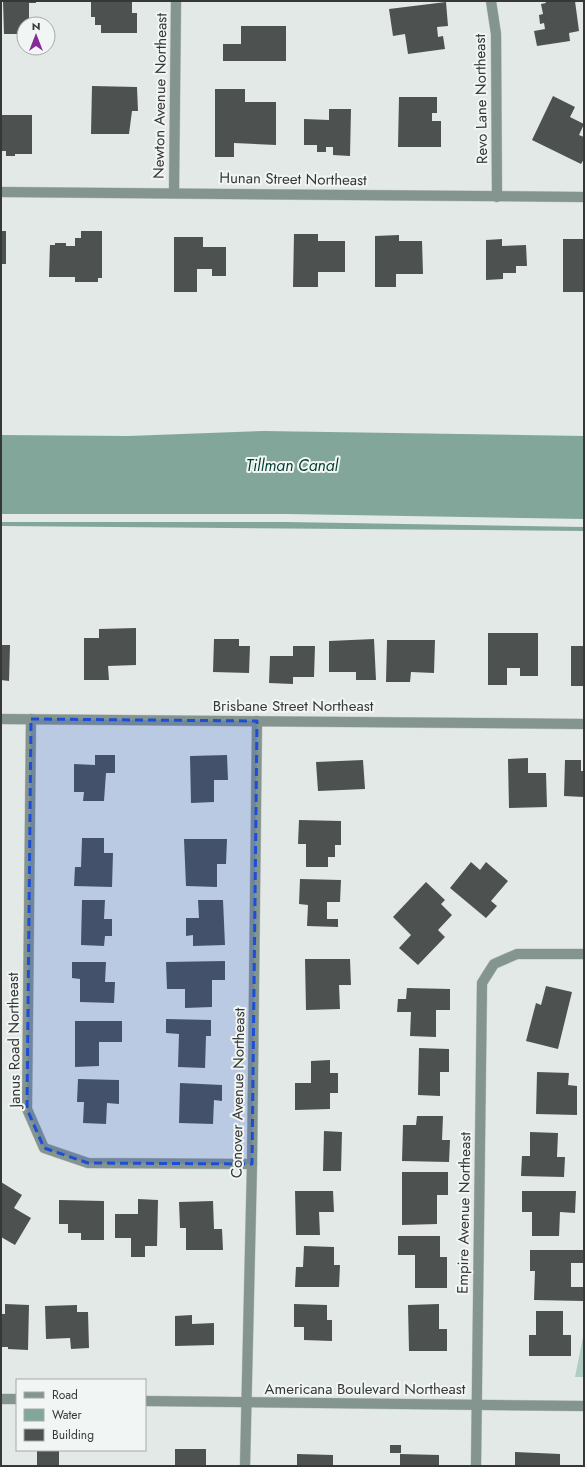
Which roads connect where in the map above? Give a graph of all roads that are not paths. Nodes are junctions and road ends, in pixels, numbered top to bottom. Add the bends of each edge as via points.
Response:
1 (176, 1) edge
2 (491, 1) edge
3 (1, 192) edge
4 (174, 192) junction
5 (497, 197) junction
6 (584, 197) edge
7 (1, 719) edge
8 (31, 719) junction
9 (257, 721) junction
10 (584, 724) edge
11 (584, 954) edge
12 (252, 1164) junction
13 (1, 1399) edge
14 (16, 1399) edge
15 (146, 1401) edge
16 (245, 1403) junction
17 (476, 1405) junction
18 (584, 1406) edge
19 (245, 1466) edge
20 (476, 1466) edge

1 - 4 street, Newton Avenue Northeast
2 - 5 street, Revo Lane Northeast via 496,34
3 - 4 street, Hunan Street Northeast
4 - 5 street, Hunan Street Northeast
5 - 6 street, Hunan Street Northeast
7 - 8 street, Brisbane Street Northeast
8 - 9 street, Brisbane Street Northeast
8 - 12 street, Janus Road Northeast via 27,1109 44,1148 88,1163
9 - 10 street, Brisbane Street Northeast
9 - 12 street, Conover Avenue Northeast
11 - 17 street, Empire Avenue Northeast via 517,954 494,964 482,983
12 - 16 street, Conover Avenue Northeast
13 - 14 street
15 - 16 street, Americana Boulevard Northeast
16 - 17 street, Americana Boulevard Northeast
16 - 19 street, Conover Avenue Northeast
17 - 18 street, Americana Boulevard Northeast
17 - 20 street, Empire Avenue Northeast

